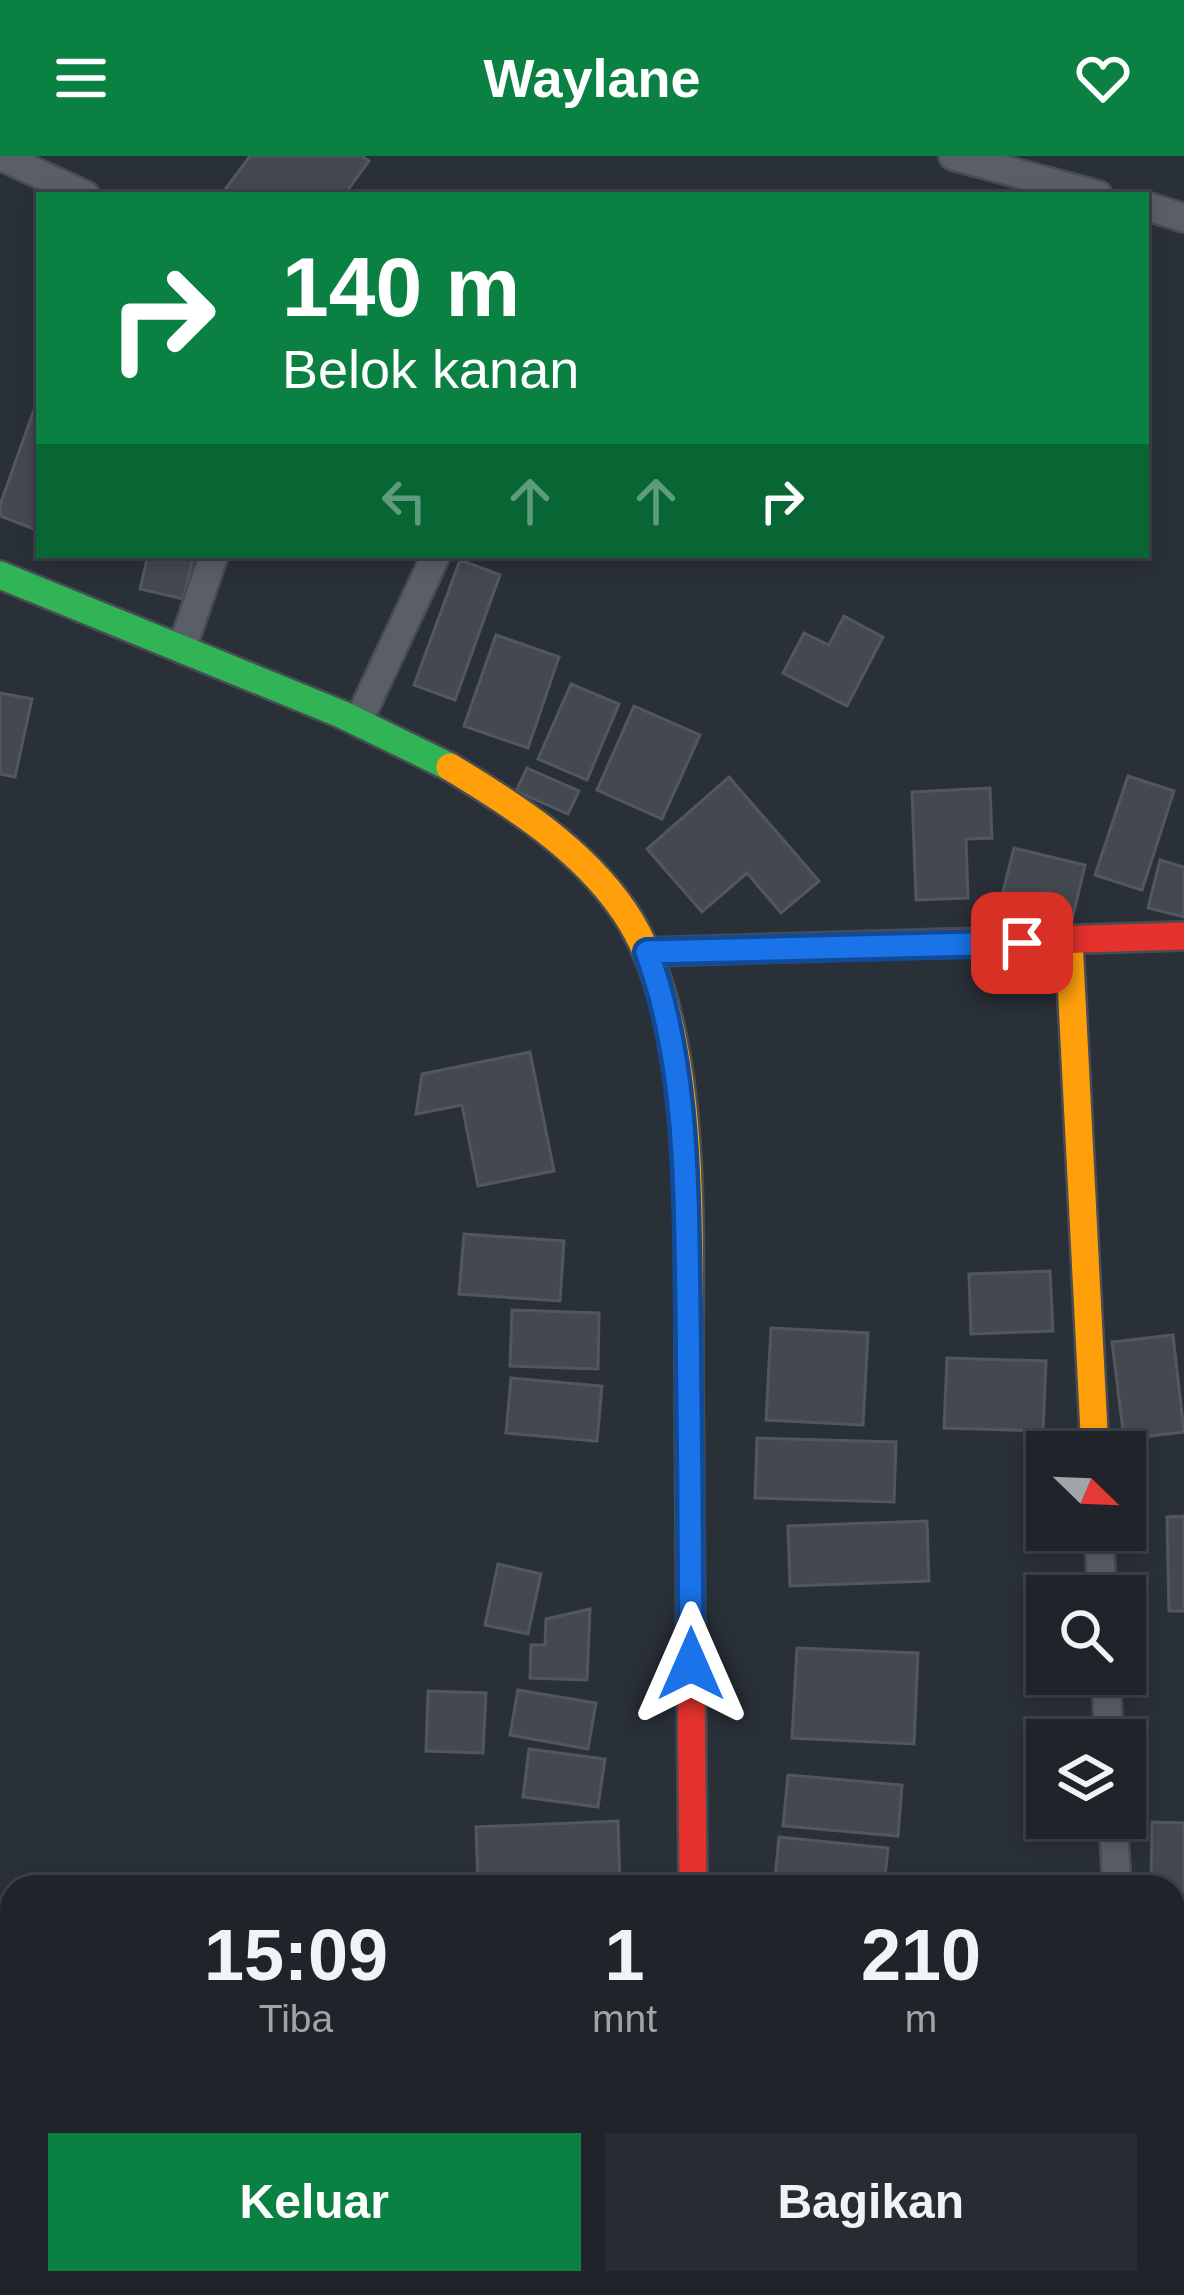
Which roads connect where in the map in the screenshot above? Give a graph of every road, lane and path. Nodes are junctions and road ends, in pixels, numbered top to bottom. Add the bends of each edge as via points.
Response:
1 (0, 156) edge
2 (953, 156) edge
3 (78, 192) edge
4 (1087, 192) edge
5 (1149, 207) edge
6 (1184, 218) edge
7 (213, 558) edge
8 (435, 558) edge
9 (0, 575) edge
10 (182, 648) junction
11 (359, 720) junction
12 (1184, 936) edge
13 (1069, 941) junction
14 (647, 952) junction
15 (1094, 1431) edge
16 (1114, 1839) edge
17 (692, 1875) edge
18 (1116, 1875) edge

1 - 3 street
2 - 4 street
5 - 6 street
7 - 10 street
8 - 11 street
9 - 10 main road
10 - 11 main road
11 - 14 main road via 443,761 547,834 625,912
12 - 13 main road
13 - 14 main road
13 - 15 main road
14 - 17 main road via 676,1058 686,1214
16 - 18 street

